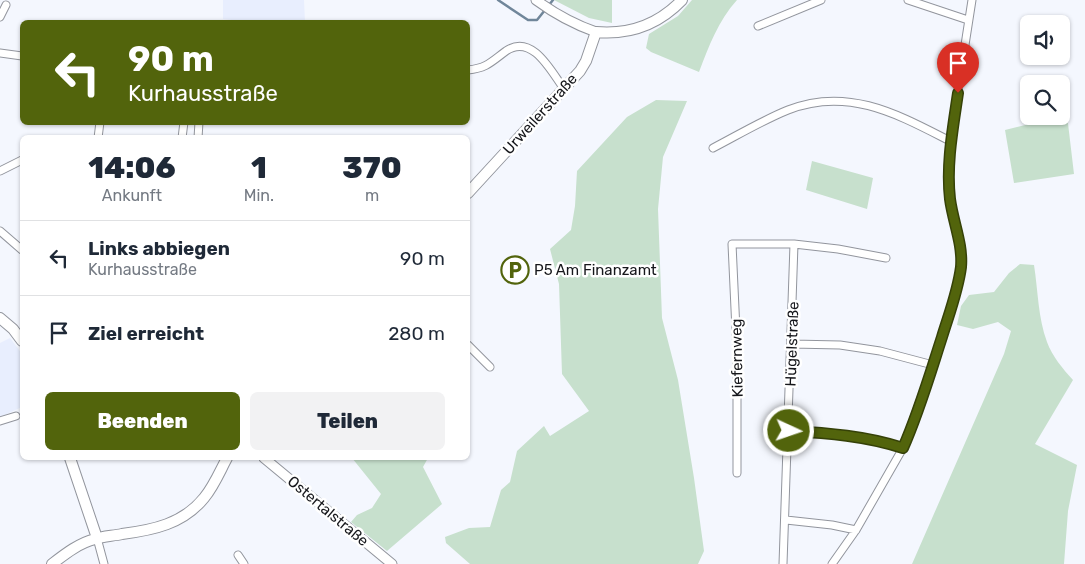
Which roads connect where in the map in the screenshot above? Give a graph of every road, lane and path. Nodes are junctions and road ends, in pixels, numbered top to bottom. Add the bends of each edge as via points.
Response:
1 (682, 0) edge
2 (821, 0) edge
3 (908, 0) edge
4 (972, 0) edge
5 (536, 1) edge
6 (6, 5) dead end
7 (0, 17) edge
8 (968, 20) junction
9 (758, 26) dead end
10 (596, 32) junction
11 (0, 53) edge
12 (20, 56) edge
13 (470, 70) edge
14 (564, 89) junction
15 (950, 141) junction
16 (713, 148) dead end
17 (20, 161) edge
18 (0, 171) edge
19 (470, 191) edge
20 (0, 232) edge
21 (794, 244) junction
22 (20, 248) edge
23 (886, 258) dead end
24 (0, 318) edge
25 (20, 338) edge
26 (792, 344) junction
27 (470, 347) edge
28 (933, 365) junction
29 (490, 367) dead end
30 (16, 416) dead end
31 (0, 421) edge
32 (789, 431) junction
33 (903, 448) junction
34 (71, 460) edge
35 (226, 460) edge
36 (266, 460) edge
37 (737, 473) dead end
38 (786, 520) junction
39 (856, 530) junction
40 (97, 538) junction
41 (238, 555) dead end
42 (52, 564) edge
43 (104, 564) edge
44 (244, 564) edge
45 (392, 564) edge
46 (783, 564) edge
47 (832, 564) edge

1 - 10 main road via 673,10 633,31
2 - 9 street
3 - 8 street
4 - 8 street
5 - 10 street via 570,22
6 - 7 street
8 - 15 street
10 - 14 main road, Urweilerstraße via 586,61
11 - 12 street
13 - 14 street via 480,69 514,46 521,46 532,49
14 - 19 main road, Urweilerstraße
15 - 16 street via 896,114 842,100 788,110
15 - 28 street via 950,200 960,243 961,266
17 - 18 street
20 - 22 street
21 - 23 street
21 - 26 street, Hügelstraße
21 - 37 street, Kiefernweg via 732,244 737,352
24 - 25 main road
26 - 28 street via 840,345 880,351
26 - 32 street, Hügelstraße
27 - 29 street
28 - 33 street
30 - 31 street
32 - 33 street via 870,439
32 - 38 street, Hügelstraße
33 - 39 street
34 - 40 main road
35 - 40 main road via 204,498 185,516 149,530
36 - 45 street, Ostertalstraße
38 - 39 street
38 - 46 street, Hügelstraße
39 - 47 street
40 - 42 main road via 79,545
40 - 43 street
41 - 44 street

